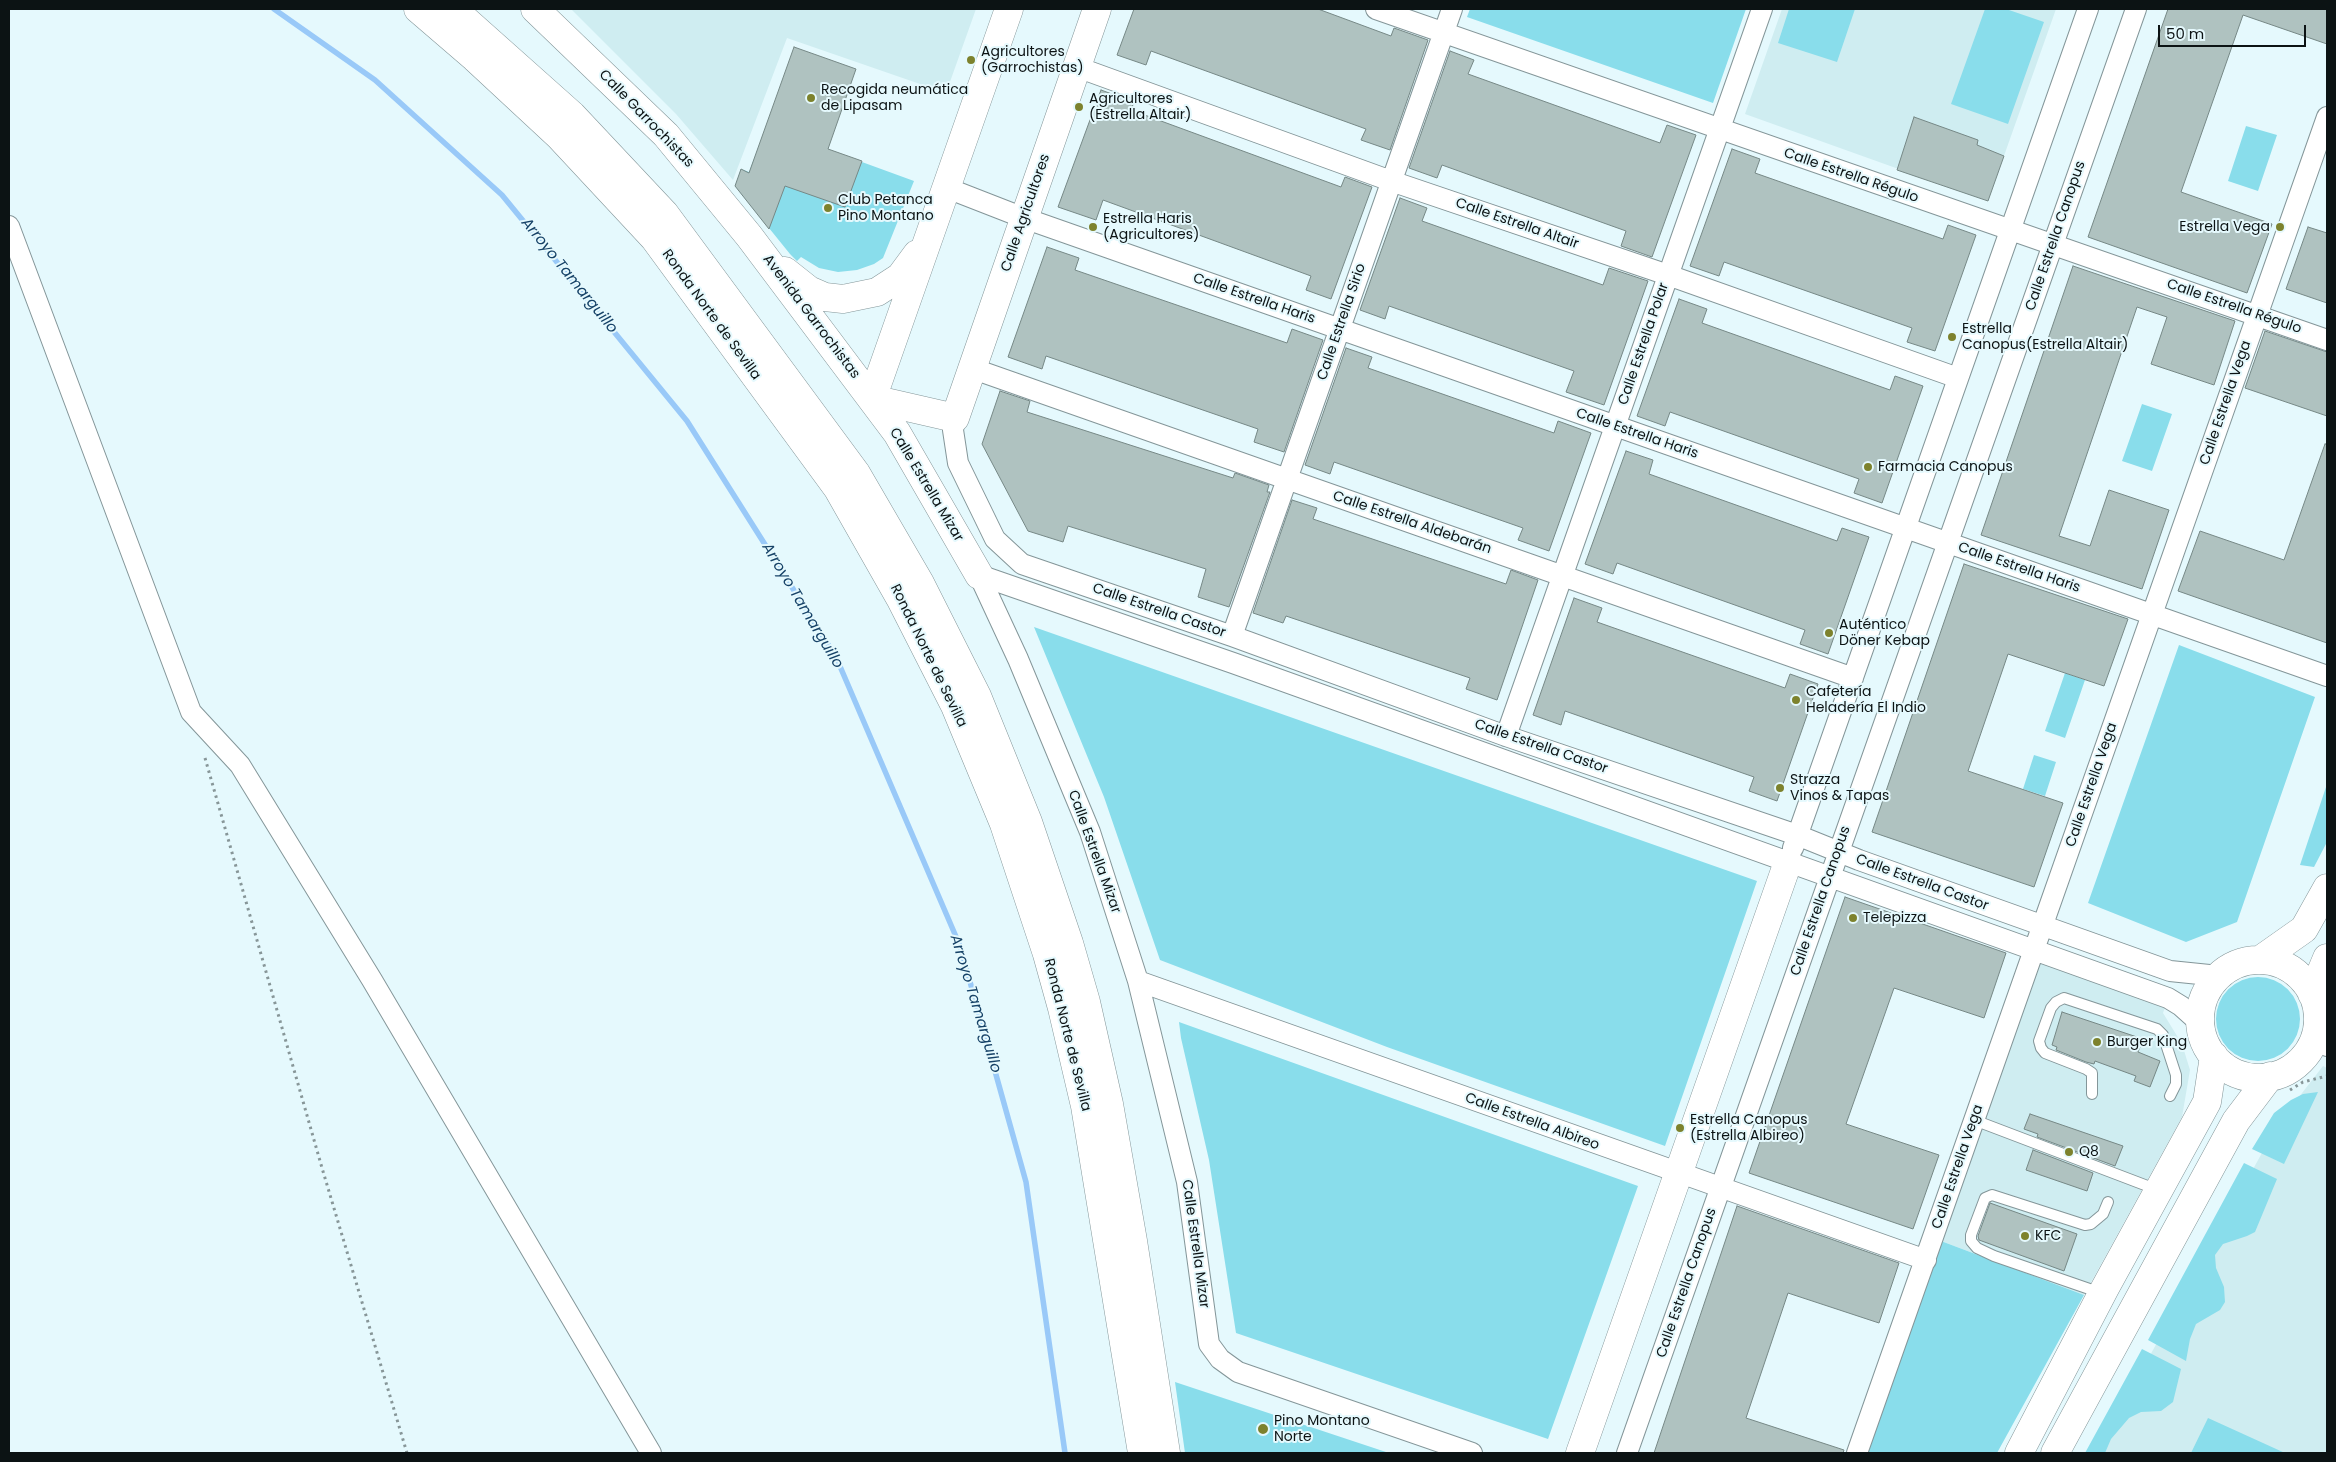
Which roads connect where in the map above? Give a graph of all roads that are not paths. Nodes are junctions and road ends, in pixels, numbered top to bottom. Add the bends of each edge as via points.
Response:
1 (418, 9) edge
2 (453, 9) edge
3 (535, 9) edge
4 (1009, 9) edge
5 (1097, 9) edge
6 (1376, 9) edge
7 (1452, 9) edge
8 (1762, 9) edge
9 (2088, 9) edge
10 (2136, 9) edge
11 (1444, 33) junction
12 (1077, 67) junction
13 (2327, 117) edge
14 (1719, 130) junction
15 (1392, 181) junction
16 (947, 188) junction
17 (1024, 218) junction
18 (9, 226) edge
19 (2010, 230) junction
20 (750, 236) junction
21 (927, 241) junction
22 (2053, 244) junction
23 (1668, 275) junction
24 (2257, 315) junction
25 (1340, 329) junction
26 (2327, 340) edge
27 (971, 368) junction
28 (1958, 378) junction
29 (872, 399) junction
30 (955, 418) junction
31 (1615, 426) junction
32 (1287, 480) junction
33 (1905, 528) junction
34 (1947, 543) junction
35 (980, 575) junction
36 (1562, 576) junction
37 (2152, 614) junction
38 (1232, 636) junction
39 (2327, 676) edge
40 (1852, 678) junction
41 (1506, 736) junction
42 (1797, 835) junction
43 (1838, 852) junction
44 (1788, 862) junction
45 (1830, 877) junction
46 (2327, 888) edge
47 (2042, 926) junction
48 (2033, 951) junction
49 (2327, 958) edge
50 (2260, 960) junction
51 (2219, 976) junction
52 (1138, 981) junction
53 (2312, 994) junction
54 (2200, 1023) junction
55 (2320, 1043) edge
56 (2214, 1056) junction
57 (2270, 1076) junction
58 (2092, 1094) dead end
59 (2170, 1096) dead end
60 (1974, 1120) junction
61 (1678, 1174) junction
62 (1720, 1189) junction
63 (2160, 1191) junction
64 (2108, 1202) dead end
65 (1926, 1260) junction
66 (2102, 1293) junction
67 (651, 1453) edge
68 (1142, 1453) edge
69 (1166, 1453) edge
70 (1472, 1453) edge
71 (1580, 1453) edge
72 (1626, 1453) edge
73 (1857, 1453) edge
74 (2019, 1453) edge
75 (2054, 1453) edge

1 - 68 main road, Ronda Norte de Sevilla via 559,136 654,238 838,489 900,598 950,698 1004,824 1047,954 1086,1116
2 - 69 main road, Ronda Norte de Sevilla via 572,115 665,214 856,473 920,583 977,696 1028,822 1086,1002 1133,1242
3 - 20 main road, Calle Garrochistas via 666,136
4 - 16 main road
5 - 12 main road, Calle Agricultores
6 - 11 street, Calle Estrella Régulo
7 - 11 street, Calle Estrella Sirio
8 - 14 street, Calle Estrella Polar
9 - 19 street
10 - 22 street, Calle Estrella Canopus
11 - 14 street, Calle Estrella Régulo
11 - 15 street, Calle Estrella Sirio
12 - 15 street, Calle Estrella Altair
12 - 17 main road, Calle Agricultores
13 - 24 street, Calle Estrella Vega
14 - 19 street, Calle Estrella Régulo
14 - 23 street, Calle Estrella Polar
15 - 23 street, Calle Estrella Altair
15 - 25 street, Calle Estrella Sirio
16 - 17 street, Calle Estrella Haris
16 - 21 main road
17 - 25 street, Calle Estrella Haris
17 - 27 main road, Calle Agricultores
18 - 67 street via 191,712 240,765 372,980
19 - 22 street, Calle Estrella Régulo
19 - 28 street
20 - 21 main road via 809,290 825,297 843,299 877,292 900,277
20 - 29 main road, Avenida Garrochistas
21 - 29 main road
22 - 24 street, Calle Estrella Régulo
22 - 34 street, Calle Estrella Canopus
23 - 28 street, Calle Estrella Altair
23 - 31 street, Calle Estrella Polar
24 - 26 street, Calle Estrella Régulo
24 - 37 street, Calle Estrella Vega
25 - 31 street, Calle Estrella Haris
25 - 32 street, Calle Estrella Sirio
27 - 30 main road, Calle Agricultores
27 - 32 street, Calle Estrella Aldebarán
28 - 33 street
29 - 30 main road
29 - 35 main road, Calle Estrella Mizar via 897,433
30 - 38 street, Calle Estrella Castor via 953,430 958,463 995,539 1022,564
31 - 33 street, Calle Estrella Haris
31 - 36 street, Calle Estrella Polar
32 - 36 street, Calle Estrella Aldebarán
32 - 38 street, Calle Estrella Sirio
33 - 34 street, Calle Estrella Haris
33 - 40 street
34 - 37 street, Calle Estrella Haris
34 - 43 street, Calle Estrella Canopus
35 - 44 street, Calle Estrella Castor
35 - 52 street, Calle Estrella Mizar via 1090,832
36 - 40 street, Calle Estrella Aldebarán
36 - 41 street, Calle Estrella Polar
37 - 39 street, Calle Estrella Haris
37 - 47 street, Calle Estrella Vega
38 - 41 street, Calle Estrella Castor
40 - 42 street
41 - 42 street, Calle Estrella Castor
42 - 43 street, Calle Estrella Castor
42 - 44 street
43 - 45 street, Calle Estrella Canopus
43 - 47 street, Calle Estrella Castor
44 - 45 street, Calle Estrella Castor
44 - 61 main road
45 - 48 street, Calle Estrella Castor
45 - 62 street, Calle Estrella Canopus
46 - 50 main road via 2304,929
47 - 48 street, Calle Estrella Vega
47 - 51 street, Calle Estrella Castor via 2176,973
48 - 54 street, Calle Estrella Castor via 2168,998
48 - 60 street, Calle Estrella Vega
49 - 53 main road
50 - 51 main road via 2238,964
50 - 53 main road via 2291,970
51 - 54 main road via 2206,992
52 - 61 street, Calle Estrella Albireo
52 - 70 street, Calle Estrella Mizar via 1187,1182 1210,1344 1220,1358 1238,1372
53 - 55 main road
54 - 56 main road via 2204,1041
55 - 57 main road via 2292,1068
56 - 57 main road via 2239,1074
56 - 63 main road via 2207,1102
57 - 75 main road via 2236,1121
58 - 59 lane via 2092,1073 2045,1054 2041,1048 2039,1041 2051,1008 2064,998 2157,1029 2163,1035 2176,1075
60 - 63 lane
60 - 65 street, Calle Estrella Vega
61 - 62 street, Calle Estrella Albireo
61 - 71 main road
62 - 65 street, Calle Estrella Albireo
62 - 72 street, Calle Estrella Canopus
63 - 66 main road
64 - 66 lane via 2103,1214 2085,1225 1992,1194 1985,1198 1971,1236 1977,1248 1994,1256
65 - 73 street, Calle Estrella Vega
66 - 74 main road

